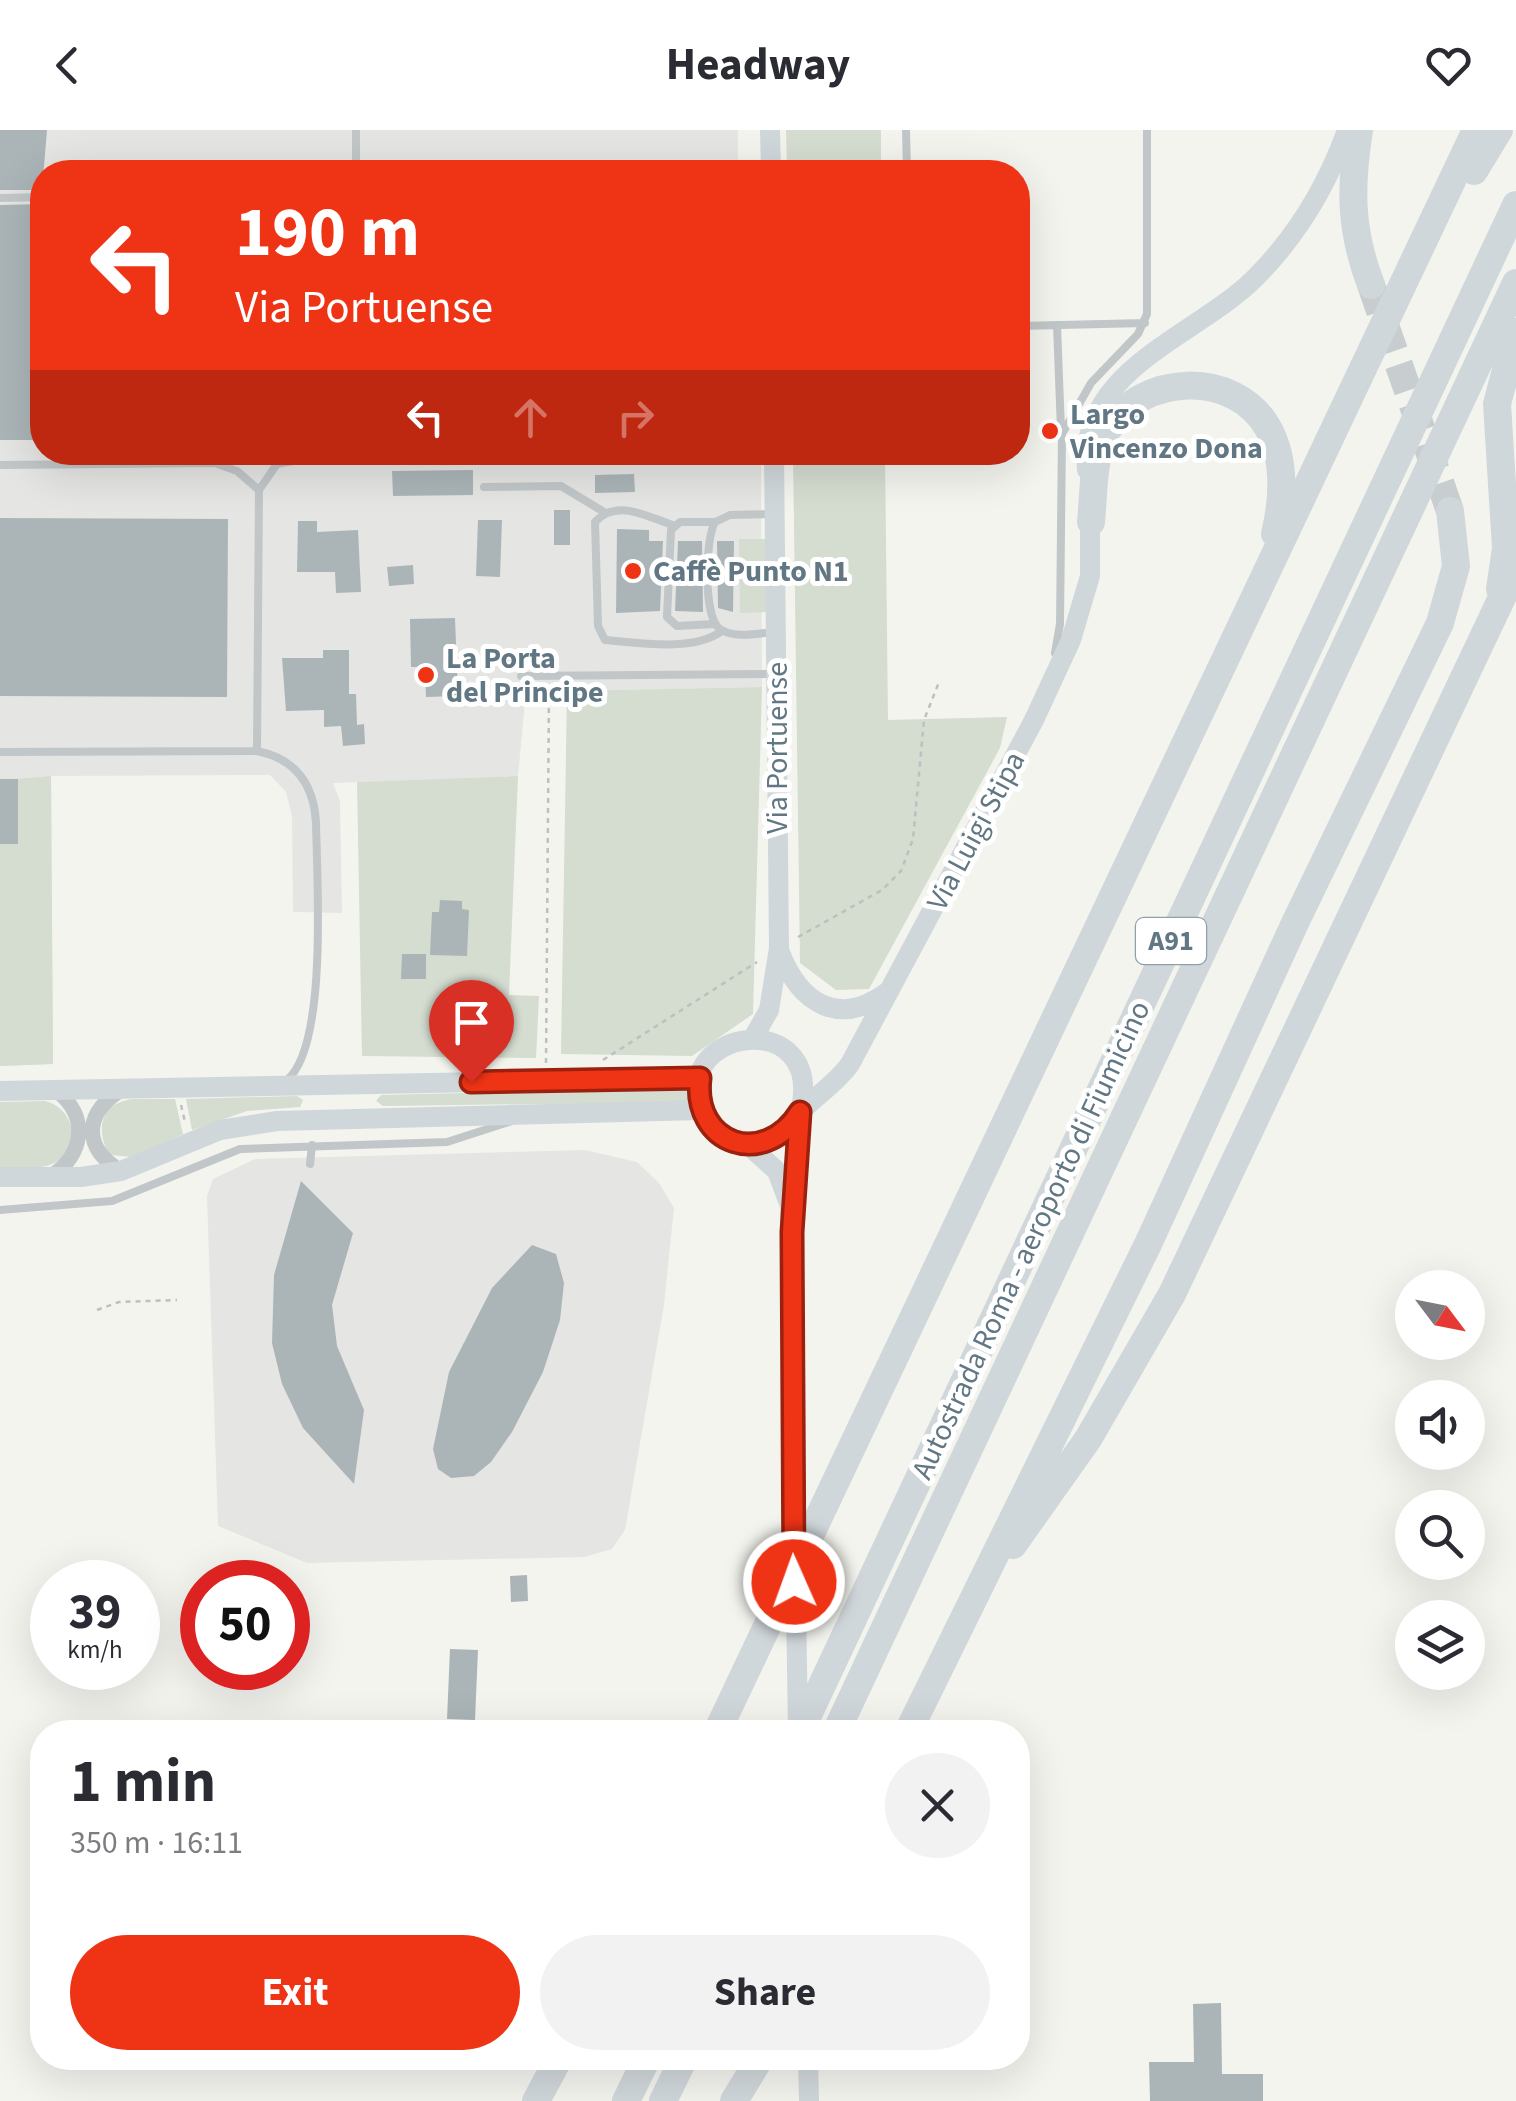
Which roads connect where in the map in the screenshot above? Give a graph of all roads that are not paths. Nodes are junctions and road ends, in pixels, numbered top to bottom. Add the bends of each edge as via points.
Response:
1 (356, 130) edge
2 (770, 130) edge
3 (906, 130) edge
4 (1147, 130) edge
5 (1347, 130) edge
6 (1359, 130) edge
7 (1476, 130) edge
8 (1499, 130) edge
9 (356, 160) edge
10 (771, 160) edge
11 (907, 160) edge
12 (0, 198) edge
13 (30, 198) edge
14 (1516, 205) edge
15 (1409, 273) junction
16 (1516, 283) edge
17 (1371, 285) tunnel mouth
18 (1145, 322) junction
19 (1056, 325) junction
20 (1030, 326) edge
21 (1516, 332) edge
22 (1062, 434) junction
23 (0, 465) edge
24 (30, 465) edge
25 (219, 465) edge
26 (276, 465) edge
27 (774, 465) edge
28 (484, 487) dead end
29 (258, 490) junction
30 (1450, 511) tunnel mouth
31 (604, 512) junction
32 (775, 514) junction
33 (714, 522) junction
34 (1091, 522) junction
35 (674, 526) junction
36 (1516, 568) edge
37 (1262, 582) junction
38 (1496, 605) junction
39 (714, 624) junction
40 (722, 631) junction
41 (776, 632) junction
42 (776, 674) junction
43 (520, 676) dead end
44 (1034, 720) junction
45 (257, 751) junction
46 (0, 752) edge
47 (779, 948) junction
48 (893, 988) junction
49 (754, 1038) junction
50 (700, 1078) junction
51 (281, 1086) junction
52 (0, 1091) edge
53 (58, 1092) junction
54 (118, 1092) junction
55 (701, 1110) junction
56 (800, 1112) junction
57 (524, 1114) junction
58 (312, 1145) junction
59 (748, 1145) junction
60 (310, 1164) dead end
61 (120, 1171) junction
62 (51, 1176) junction
63 (0, 1177) edge
64 (0, 1210) edge
65 (792, 1232) junction
66 (966, 1612) junction
67 (723, 1720) edge
68 (799, 1720) edge
69 (805, 1720) edge
70 (842, 1720) edge
71 (914, 1720) edge
72 (555, 2070) edge
73 (641, 2070) edge
74 (678, 2070) edge
75 (753, 2070) edge
76 (808, 2070) edge
77 (539, 2101) edge
78 (626, 2101) edge
79 (663, 2101) edge
80 (734, 2101) edge
81 (809, 2101) edge

1 - 9 lane
2 - 10 main road
3 - 11 lane
4 - 18 lane
5 - 34 main road, Via Luigi Stipa via 1308,214 1264,270 1136,366 1103,400 1086,449
6 - 17 highway via 1350,209
7 - 15 highway
8 - 15 highway via 1434,245
12 - 13 lane
14 - 69 highway, Autostrada Roma - aeroporto di Fiumicino / A91
15 - 37 highway
16 - 70 highway, Autostrada Roma - aeroporto di Fiumicino / A91
18 - 19 lane
18 - 22 lane via 1091,383
19 - 20 lane
19 - 22 lane
21 - 38 highway via 1497,404 1506,548
22 - 44 lane via 1060,633
23 - 24 lane
25 - 29 lane
26 - 29 lane
27 - 32 main road, Via Portuense
28 - 31 lane via 561,486
29 - 45 lane
30 - 66 highway via 1456,566 1440,623 1150,1242
31 - 35 lane via 621,508
31 - 40 lane via 595,522 598,626 605,640 706,643
32 - 33 lane
32 - 41 main road, Via Portuense
33 - 35 lane
33 - 39 lane via 708,542
34 - 37 highway via 1096,463 1115,419 1164,388 1214,388 1253,409 1277,451 1280,501
34 - 44 main road, Via Luigi Stipa via 1085,600
35 - 39 lane via 667,616 677,626
36 - 38 highway
37 - 67 highway
38 - 66 highway via 1172,1294 1088,1439
39 - 40 lane
40 - 41 lane
41 - 42 main road, Via Portuense
42 - 43 lane
42 - 47 main road, Via Portuense
44 - 48 main road, Via Luigi Stipa
45 - 46 lane
45 - 51 lane via 302,774 316,812 312,1030 301,1066
47 - 48 main road via 796,984 828,1007 864,1008
47 - 49 main road, Via Portuense via 769,1010
48 - 56 main road, Via Luigi Stipa via 850,1064
49 - 50 main road via 720,1048
49 - 56 main road via 770,1041 796,1063 804,1096
50 - 51 main road
50 - 55 main road
51 - 54 main road
52 - 53 main road
53 - 54 main road
53 - 62 street via 74,1109 80,1134 69,1161
54 - 61 street via 99,1108 90,1132 100,1156
55 - 57 main road
55 - 59 main road via 720,1135
56 - 59 main road via 780,1137
56 - 65 main road
57 - 58 lane via 492,1131 447,1142
57 - 61 main road via 260,1122 220,1130
58 - 60 lane
58 - 64 lane via 224,1153 112,1201
59 - 65 main road via 785,1184
61 - 62 main road
62 - 63 main road
65 - 68 main road
66 - 71 highway
72 - 77 highway
73 - 78 highway
74 - 79 highway
75 - 80 highway
76 - 81 main road

